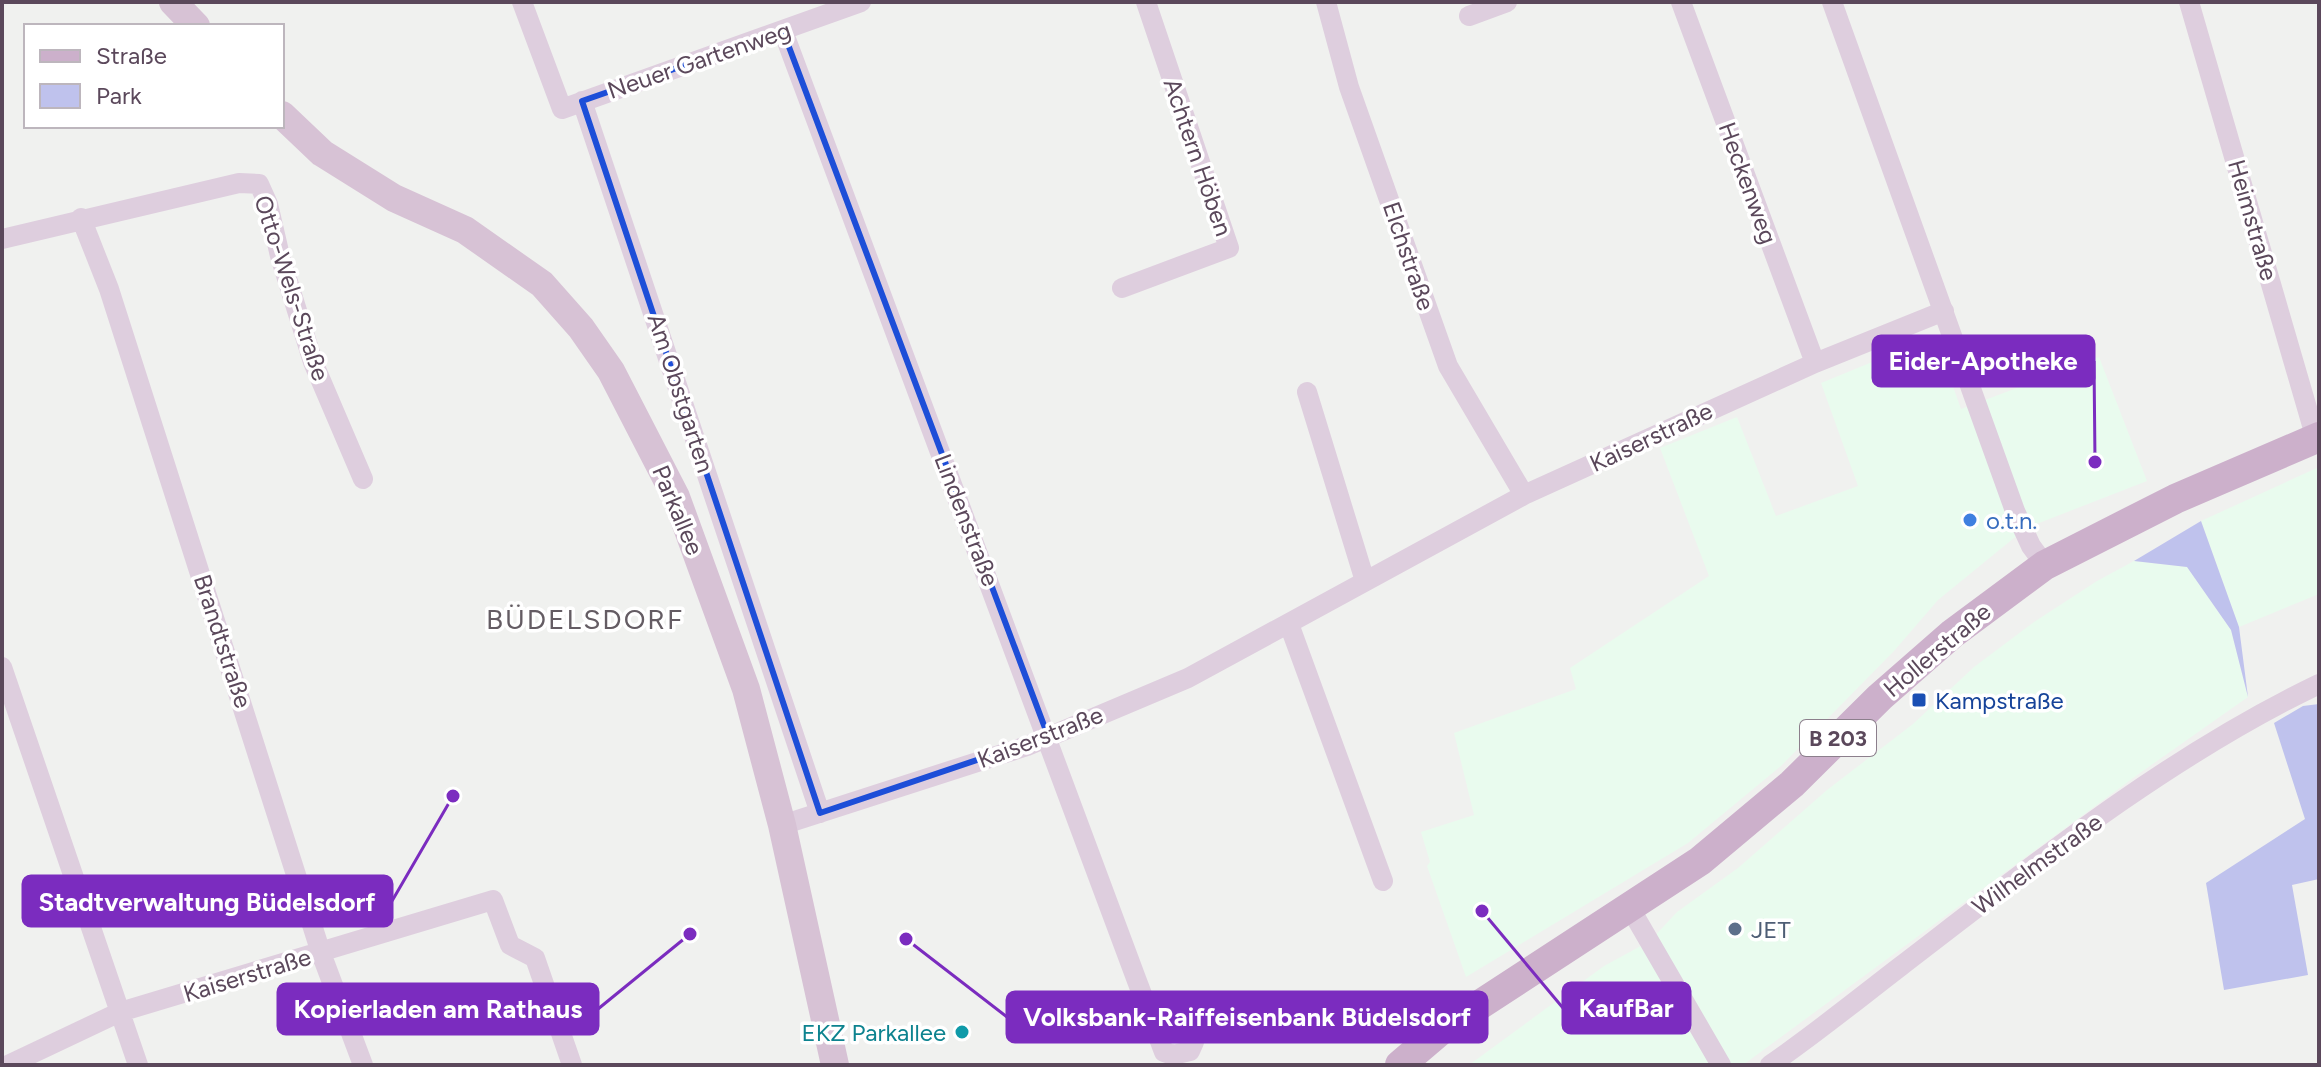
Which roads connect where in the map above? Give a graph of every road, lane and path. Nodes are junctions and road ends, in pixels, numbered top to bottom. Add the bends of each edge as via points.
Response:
1 (173, 2) edge
2 (522, 2) edge
3 (861, 2) edge
4 (1146, 2) edge
5 (1326, 2) edge
6 (1507, 2) edge
7 (1681, 2) edge
8 (1832, 2) edge
9 (2189, 2) edge
10 (1469, 16) dead end
11 (194, 24) edge
12 (783, 31) junction
13 (582, 101) junction
14 (284, 117) edge
15 (81, 218) junction
16 (2, 239) edge
17 (1122, 288) dead end
18 (1944, 311) junction
19 (1815, 363) junction
20 (1307, 392) dead end
21 (2318, 438) edge
22 (363, 479) dead end
23 (1524, 495) junction
24 (2045, 565) junction
25 (1365, 581) junction
26 (1289, 624) junction
27 (2, 667) edge
28 (2319, 684) edge
29 (1048, 736) junction
30 (820, 813) junction
31 (782, 825) junction
32 (1383, 881) dead end
33 (1630, 908) junction
34 (321, 953) junction
35 (1148, 1010) dead end
36 (120, 1012) junction
37 (2, 1046) edge
38 (9, 1065) edge
39 (138, 1065) edge
40 (363, 1065) edge
41 (572, 1065) edge
42 (835, 1065) edge
43 (1400, 1065) edge
44 (1721, 1065) edge
45 (1770, 1065) edge

1 - 11 street
2 - 13 street via 562,109
3 - 12 street, Neuer Gartenweg
4 - 17 street, Achtern Höben via 1229,248
5 - 23 street, Elchstraße via 1349,87 1448,366
6 - 10 street
7 - 19 street, Heckenweg
8 - 18 street
9 - 21 street, Heimstraße
12 - 13 street, Neuer Gartenweg
12 - 29 street, Lindenstraße
13 - 30 street, Am Obstgarten
14 - 31 street, Parkallee via 322,153 394,198 465,230 512,262 542,284 581,328 611,371 676,497 746,689
15 - 16 street
15 - 22 street, Otto-Wels-Straße via 239,183 259,184 313,362
15 - 34 street, Brandtstraße via 109,289
18 - 19 street, Kaiserstraße
18 - 24 street via 2015,511
19 - 23 street, Kaiserstraße
20 - 25 street
21 - 24 main road, Hollerstraße / B 203 via 2175,499
23 - 25 street, Kaiserstraße
24 - 33 main road, Hollerstraße / B 203 via 1952,634 1792,784 1700,861
25 - 26 street, Kaiserstraße
26 - 29 street, Kaiserstraße via 1188,678
26 - 32 street
27 - 36 street
28 - 45 street, Wilhelmstraße via 2181,761 2036,862
29 - 30 street, Kaiserstraße
29 - 35 street, Lindenstraße
30 - 31 street, Kaiserstraße
31 - 42 street, Parkallee
33 - 43 main road, Hollerstraße / B 203 via 1441,1030
33 - 44 street
34 - 36 street, Kaiserstraße
34 - 40 street, Brandtstraße
34 - 41 street, Kaiserstraße via 493,900 510,945 535,958
36 - 38 street, Kaiserstraße
36 - 39 street
37 - 38 street

